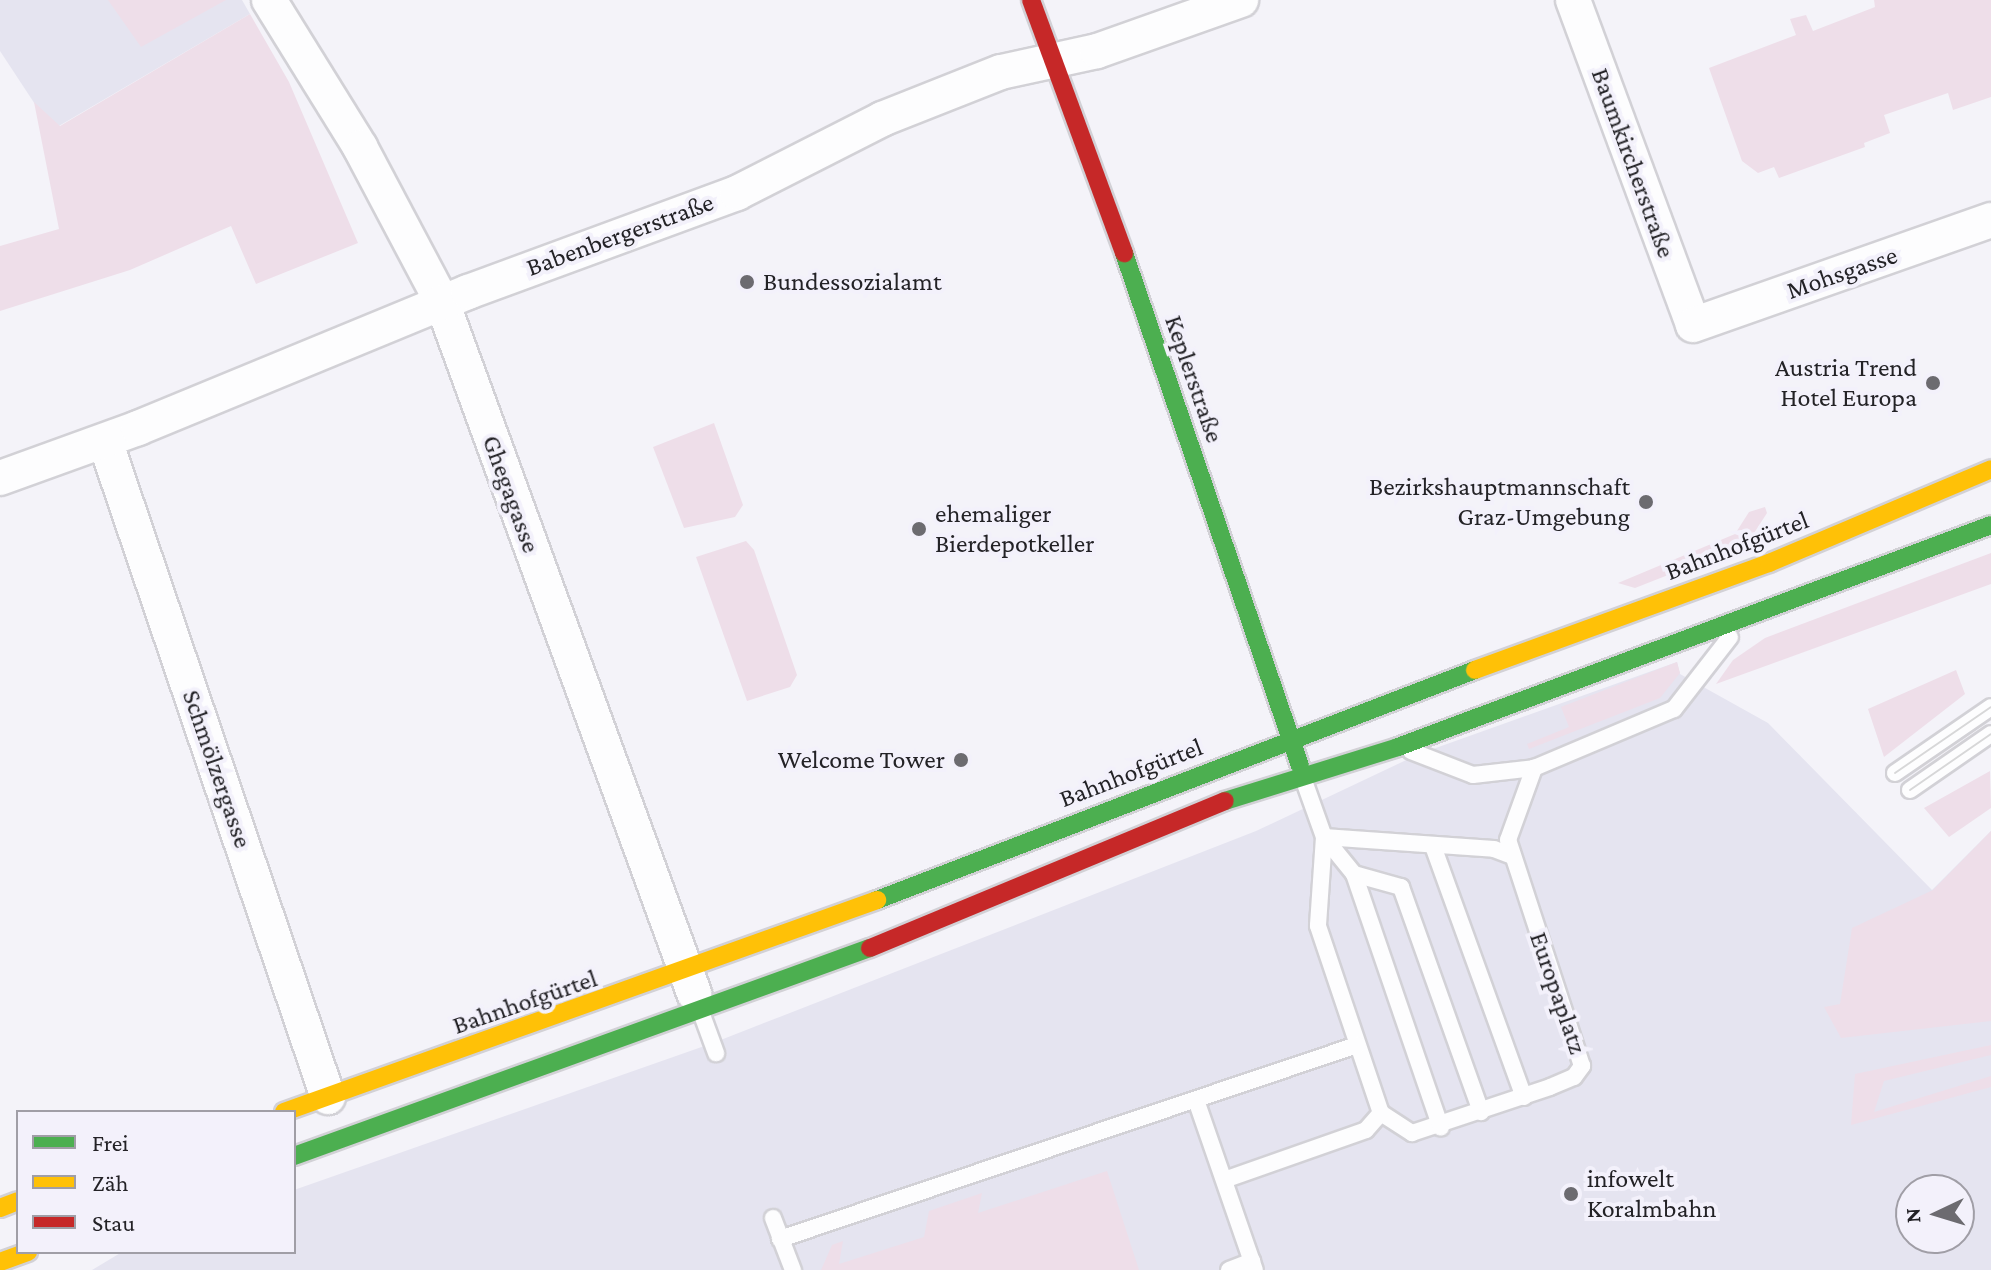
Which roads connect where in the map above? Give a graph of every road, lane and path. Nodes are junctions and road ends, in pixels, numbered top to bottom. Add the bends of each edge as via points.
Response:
1 (269, 0) edge
2 (1031, 0) edge
3 (1241, 0) edge
4 (1573, 0) edge
5 (1051, 58) junction
6 (1991, 220) edge
7 (442, 302) junction
8 (1693, 325) joint
9 (105, 441) junction
10 (1991, 469) edge
11 (0, 478) edge
12 (1991, 525) edge
13 (1755, 614) junction
14 (1991, 707) edge
15 (1991, 734) edge
16 (1291, 739) junction
17 (1398, 747) junction
18 (1534, 768) junction
19 (1895, 773) dead end
20 (1303, 776) junction
21 (1910, 790) dead end
22 (1324, 837) junction
23 (1433, 846) junction
24 (1512, 856) junction
25 (1354, 874) junction
26 (687, 972) junction
27 (701, 1012) junction
28 (1357, 1045) junction
29 (716, 1053) dead end
30 (328, 1097) junction
31 (1524, 1097) junction
32 (1196, 1100) junction
33 (290, 1110) edge
34 (1481, 1112) junction
35 (1381, 1113) junction
36 (1441, 1128) junction
37 (296, 1155) edge
38 (1227, 1179) junction
39 (773, 1218) dead end
40 (780, 1239) junction
41 (22, 1254) edge
42 (0, 1262) edge
43 (1254, 1266) edge
44 (793, 1270) edge
45 (1229, 1270) edge

1 - 7 street, Ghegagasse via 360,147
2 - 5 main road, Keplerstraße
3 - 5 street, Babenbergerstraße via 1097,51
4 - 8 street, Baumkircherstraße
5 - 7 street, Babenbergerstraße via 882,119 737,193
5 - 16 main road, Keplerstraße via 1103,191
6 - 8 street, Mohsgasse
7 - 9 street, Babenbergerstraße
7 - 26 street, Ghegagasse
9 - 11 street, Babenbergerstraße
9 - 30 street, Schmölzergasse
10 - 16 main road, Bahnhofgürtel via 1769,563
12 - 13 main road
13 - 17 main road
13 - 18 lane via 1716,650 1674,709
14 - 19 lane
15 - 21 lane
16 - 20 main road, Keplerstraße
16 - 26 main road, Bahnhofgürtel
17 - 18 lane via 1473,775
17 - 20 main road
18 - 24 lane, Europaplatz via 1511,822
20 - 22 lane
20 - 27 main road via 1220,803 947,920
22 - 23 lane
22 - 25 lane
22 - 28 lane via 1318,926
23 - 24 lane via 1494,849
23 - 31 lane
24 - 31 lane, Europaplatz via 1582,1058 1574,1077
25 - 34 lane via 1401,887
25 - 36 lane
26 - 27 street, Ghegagasse
26 - 30 main road, Bahnhofgürtel
27 - 29 lane
27 - 37 main road
28 - 32 lane
28 - 35 lane
30 - 33 main road, Bahnhofgürtel
31 - 34 lane, Europaplatz
32 - 38 lane
32 - 40 lane
34 - 36 lane, Europaplatz
35 - 36 lane, Europaplatz via 1412,1133
35 - 38 lane via 1366,1130
38 - 43 lane
39 - 40 lane
40 - 44 lane
41 - 42 main road
43 - 45 lane

